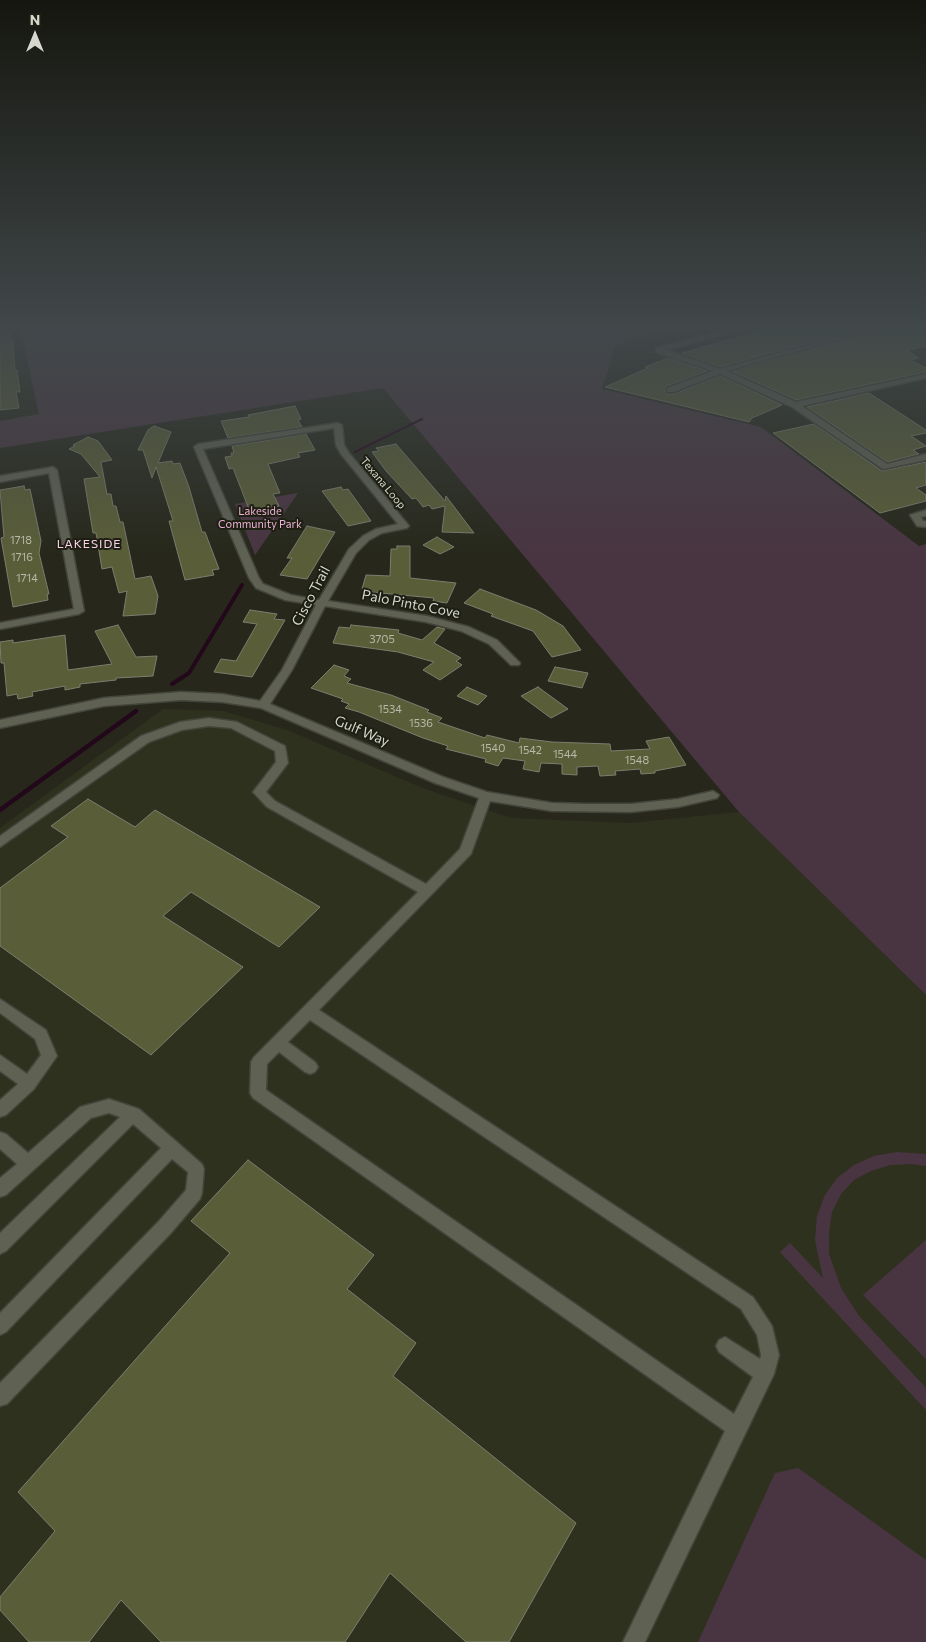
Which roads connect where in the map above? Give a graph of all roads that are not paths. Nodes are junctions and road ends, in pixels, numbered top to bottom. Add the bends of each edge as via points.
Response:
1 (792, 404) edge
2 (801, 404) edge
3 (795, 405) junction
4 (926, 457) edge
5 (0, 479) edge
6 (926, 513) edge
7 (926, 524) edge
8 (404, 526) joint
9 (322, 603) junction
10 (0, 626) edge
11 (515, 663) dead end
12 (263, 705) junction
13 (0, 724) edge
14 (713, 795) dead end
15 (486, 796) junction
16 (0, 842) edge
17 (428, 891) junction
18 (0, 1005) edge
19 (309, 1011) junction
20 (278, 1043) junction
21 (0, 1062) edge
22 (310, 1067) dead end
23 (29, 1084) junction
24 (0, 1110) edge
25 (133, 1114) junction
26 (0, 1139) edge
27 (172, 1148) junction
28 (28, 1163) junction
29 (0, 1189) edge
30 (0, 1245) edge
31 (0, 1326) edge
32 (725, 1346) dead end
33 (765, 1374) junction
34 (0, 1397) edge
35 (737, 1428) junction
36 (634, 1642) edge

1 - 3 street
2 - 3 street
3 - 4 street via 886,467
5 - 10 street via 53,470 79,611
6 - 7 street via 915,515 920,524
8 - 9 street, Cisco Trail via 379,531 358,545
8 - 9 street, Texana Loop via 345,454 340,445 338,425 198,447 259,586 289,598
9 - 11 street, Palo Pinto Cove via 427,619 465,629 493,642
9 - 12 street, Cisco Trail via 287,670
12 - 13 street, Gulf Way via 222,698 143,698 104,702
12 - 15 street, Gulf Way via 439,780
14 - 15 street, Gulf Way via 631,808 552,806
15 - 17 street via 466,851
16 - 17 street via 145,739 180,726 209,722 233,726 281,749 282,763 259,792 271,804
17 - 19 street
18 - 23 street via 40,1035 49,1056
19 - 20 street
19 - 33 street via 747,1303 766,1332 770,1355
20 - 22 street
20 - 35 street via 259,1062 258,1093
21 - 23 street
23 - 24 street
25 - 27 street
25 - 28 street via 109,1106 86,1112
25 - 30 street
26 - 28 street
27 - 31 street
27 - 34 street via 196,1169 194,1193
28 - 29 street
32 - 33 street
33 - 35 street
35 - 36 street

